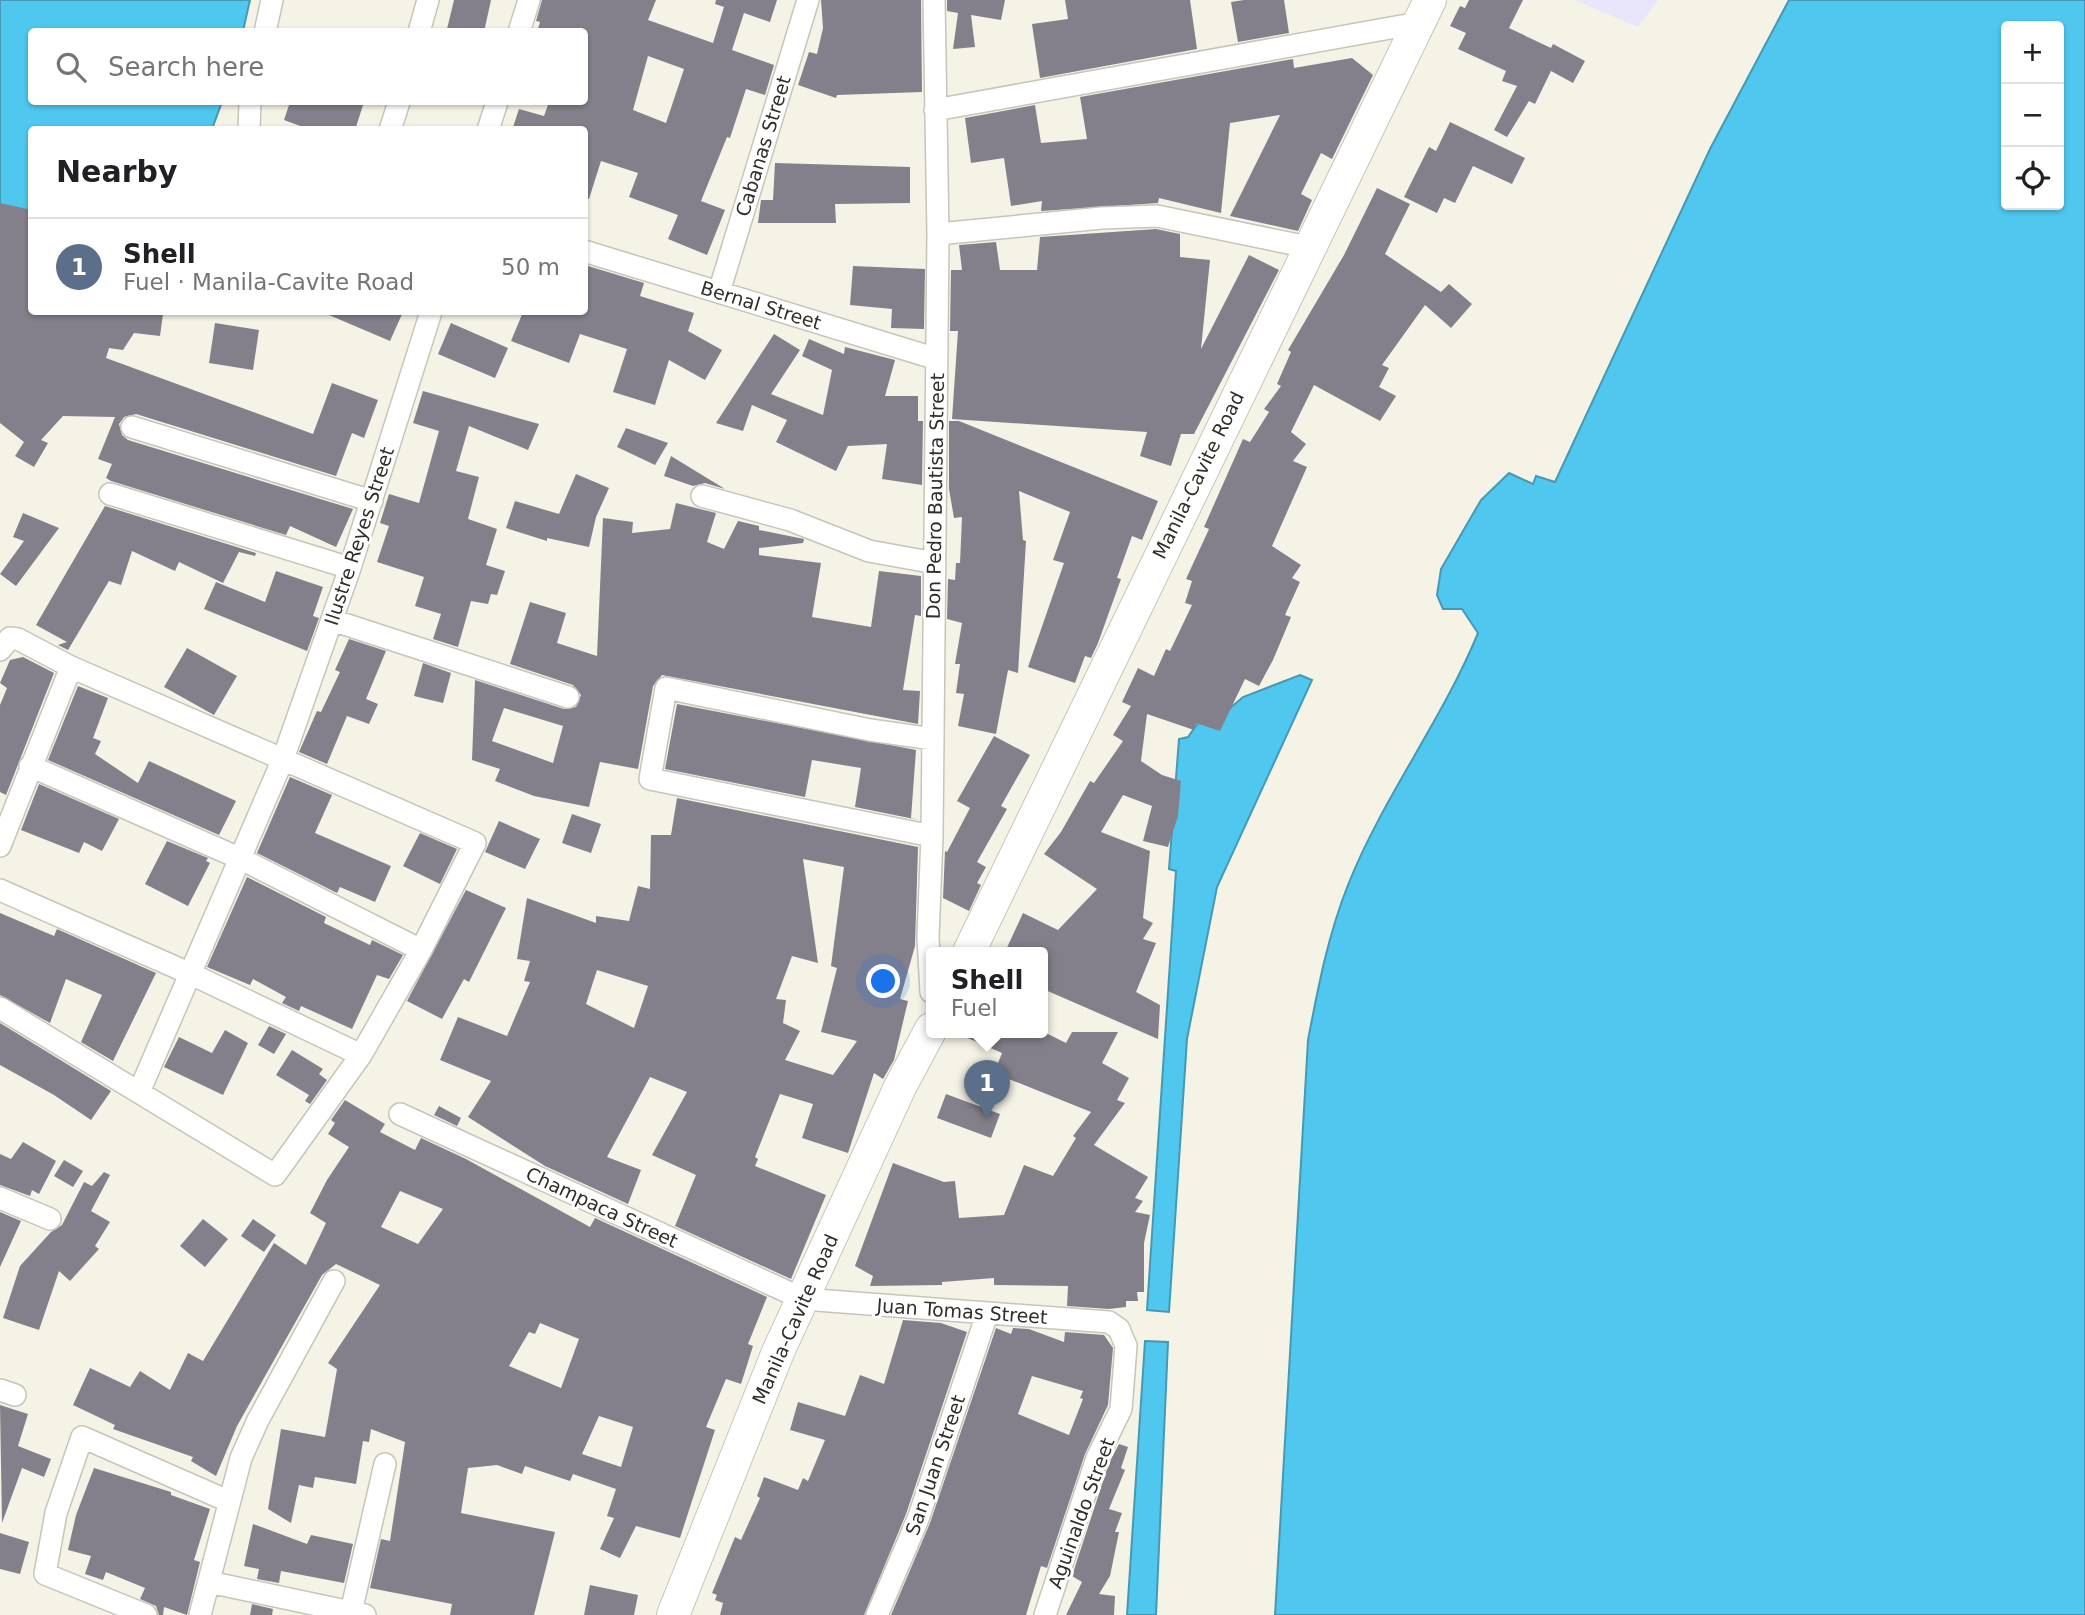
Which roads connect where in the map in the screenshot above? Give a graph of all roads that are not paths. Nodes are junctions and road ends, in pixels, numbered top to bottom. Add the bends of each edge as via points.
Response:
1 (272, 0) edge
2 (428, 0) edge
3 (529, 0) edge
4 (808, 0) edge
5 (934, 0) edge
6 (1424, 12) edge
7 (266, 28) edge
8 (420, 28) edge
9 (520, 28) edge
10 (250, 105) edge
11 (398, 105) edge
12 (496, 105) edge
13 (935, 110) junction
14 (249, 126) edge
15 (391, 126) edge
16 (489, 126) edge
17 (938, 234) junction
18 (1308, 247) junction
19 (588, 252) edge
20 (719, 292) junction
21 (430, 315) edge
22 (937, 359) junction
23 (132, 427) dead end
24 (110, 494) dead end
25 (702, 496) dead end
26 (372, 501) junction
27 (935, 564) junction
28 (349, 568) junction
29 (332, 620) junction
30 (0, 650) edge
31 (71, 667) junction
32 (568, 697) dead end
33 (933, 738) junction
34 (283, 759) junction
35 (30, 766) junction
36 (932, 836) junction
37 (0, 846) edge
38 (239, 858) junction
39 (0, 891) edge
40 (929, 947) edge
41 (971, 947) edge
42 (422, 950) junction
43 (191, 974) junction
44 (0, 1008) edge
45 (926, 1038) edge
46 (361, 1055) junction
47 (139, 1092) junction
48 (400, 1114) dead end
49 (0, 1198) edge
50 (50, 1219) dead end
51 (334, 1280) dead end
52 (803, 1299) junction
53 (987, 1314) junction
54 (1119, 1329) joint
55 (385, 1464) dead end
56 (228, 1501) junction
57 (209, 1582) junction
58 (358, 1614) edge
59 (146, 1615) edge
60 (200, 1615) edge
61 (673, 1615) edge
62 (877, 1615) edge
63 (1045, 1615) edge

1 - 7 street
2 - 8 street
3 - 9 street
4 - 20 street, Cabanas Street
5 - 13 street, Don Pedro Bautista Street
6 - 13 street
6 - 18 main road, Manila-Cavite Road
10 - 14 street
11 - 15 street
12 - 16 street
13 - 17 street, Don Pedro Bautista Street
17 - 18 street via 1157,216
17 - 22 street, Don Pedro Bautista Street
18 - 41 main road, Manila-Cavite Road
19 - 20 street, Bernal Street
20 - 22 street, Bernal Street
21 - 26 street, Ilustre Reyes Street
22 - 27 street, Don Pedro Bautista Street
23 - 26 street
24 - 28 street
25 - 27 street via 790,520 869,551
26 - 28 street, Ilustre Reyes Street
27 - 33 street, Don Pedro Bautista Street
28 - 29 street, Ilustre Reyes Street
29 - 32 street
29 - 34 street, Ilustre Reyes Street
30 - 31 street via 10,638 18,639
31 - 34 street
31 - 35 street
33 - 36 street, Don Pedro Bautista Street
33 - 36 street via 870,730 666,688 650,779
34 - 38 street, Ilustre Reyes Street
34 - 42 street via 475,843
35 - 37 street
35 - 38 street
36 - 40 street, Don Pedro Bautista Street
38 - 42 street
38 - 43 street, Ilustre Reyes Street
39 - 43 street
42 - 46 street
43 - 46 street
43 - 47 street, Ilustre Reyes Street
44 - 47 street
45 - 52 main road, Manila-Cavite Road
46 - 47 street via 275,1175
48 - 52 street, Champaca Street
49 - 50 street
51 - 56 street via 258,1420
52 - 53 street, Juan Tomas Street
52 - 61 main road, Manila-Cavite Road
53 - 54 street, Juan Tomas Street via 1109,1322
53 - 62 street, San Juan Street via 918,1519
54 - 63 street, Aguinaldo Street via 1126,1346 1121,1409 1097,1458
55 - 58 street
56 - 57 street
56 - 59 street via 82,1437 56,1513 45,1574
57 - 58 street
57 - 60 street

